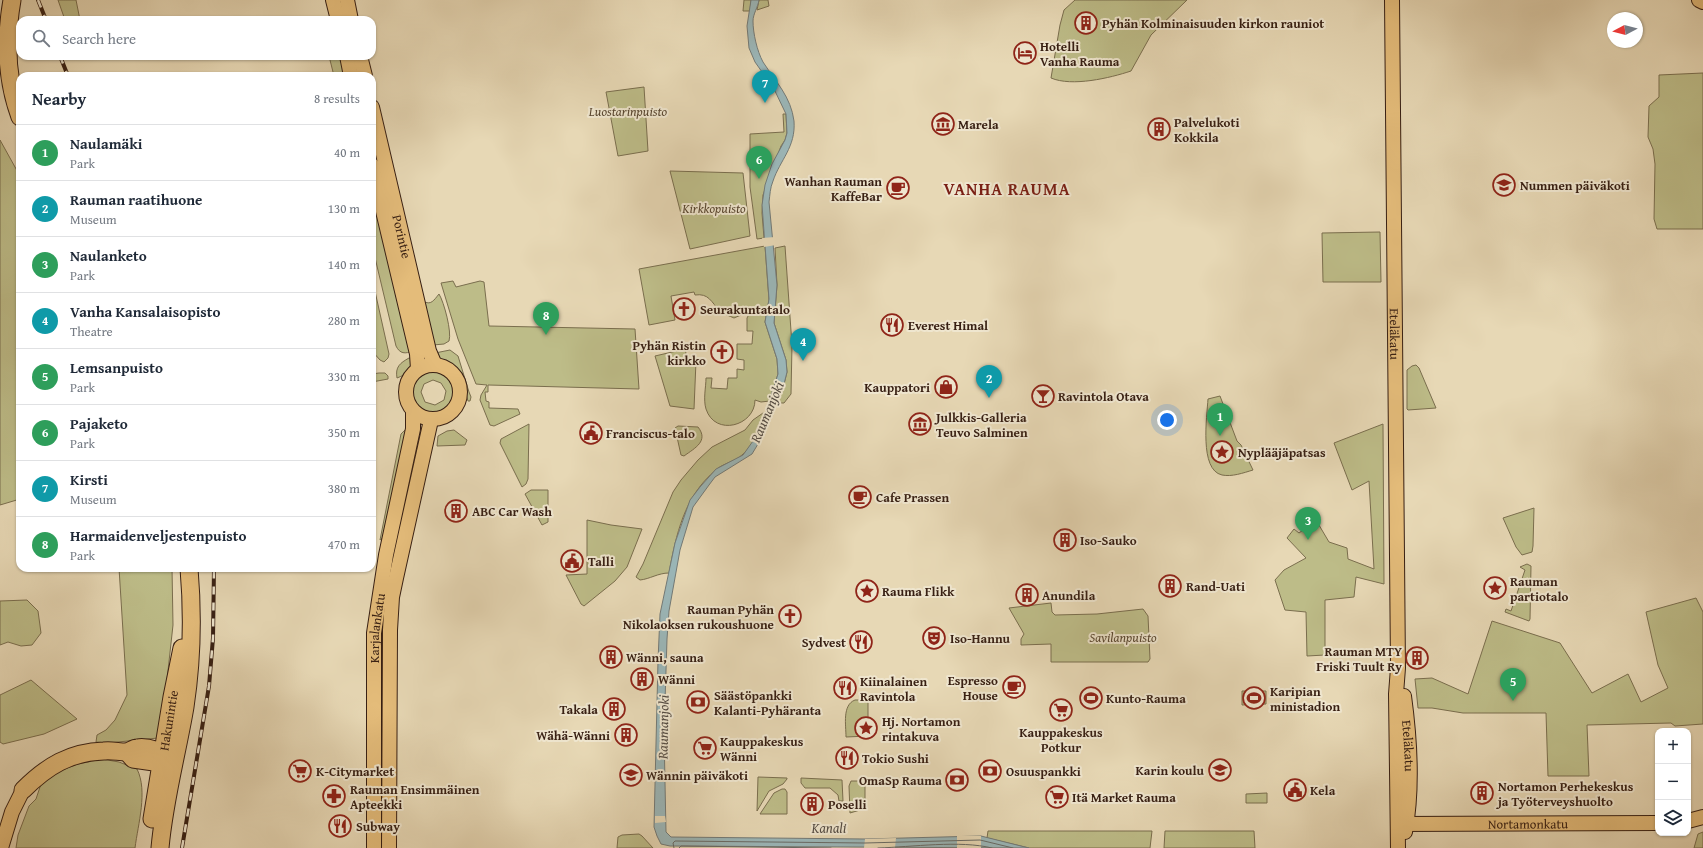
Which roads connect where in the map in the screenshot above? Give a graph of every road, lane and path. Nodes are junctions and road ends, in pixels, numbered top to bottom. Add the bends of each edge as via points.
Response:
1 (12, 0) edge
2 (333, 0) edge
3 (347, 0) edge
4 (1392, 0) edge
5 (1699, 0) edge
6 (1703, 2) edge
7 (337, 16) edge
8 (350, 16) edge
9 (347, 60) edge
10 (361, 60) edge
11 (350, 72) edge
12 (364, 72) edge
13 (16, 102) edge
14 (376, 124) edge
15 (376, 182) edge
16 (435, 365) junction
17 (418, 369) junction
18 (413, 411) junction
19 (431, 420) junction
20 (189, 572) edge
21 (167, 759) junction
22 (23, 790) joint
23 (1703, 817) edge
24 (1691, 820) edge
25 (1655, 823) edge
26 (1402, 824) junction
27 (6, 827) junction
28 (1, 848) edge
29 (8, 848) edge
30 (150, 848) edge
31 (160, 848) edge
32 (374, 848) edge
33 (389, 848) edge
34 (1398, 848) edge
35 (1402, 848) edge

1 - 13 highway via 7,38
2 - 7 main road
3 - 8 main road
4 - 26 main road, Eteläkatu via 1398,668 1396,694
5 - 6 main road
9 - 11 main road
10 - 12 main road
14 - 16 main road, Porintie via 429,351
15 - 17 main road, Porintie via 417,354
16 - 17 main road via 426,365
16 - 19 main road via 452,374 458,381 460,390 456,407 449,414
17 - 18 main road via 409,380 406,389 407,399
18 - 19 main road via 420,417
18 - 32 main road, Karjalankatu via 413,429 386,555 374,633
19 - 33 main road, Karjalankatu via 392,597
20 - 21 highway, Hakunintie via 190,594
21 - 22 highway via 138,747 127,752 103,751 64,760 39,774
21 - 30 highway, Hakunintie via 153,814
21 - 31 highway, Hakunintie via 166,805
22 - 27 main road
23 - 24 main road
25 - 26 main road, Nortamonkatu
26 - 34 main road
26 - 35 main road
27 - 28 main road
27 - 29 main road

